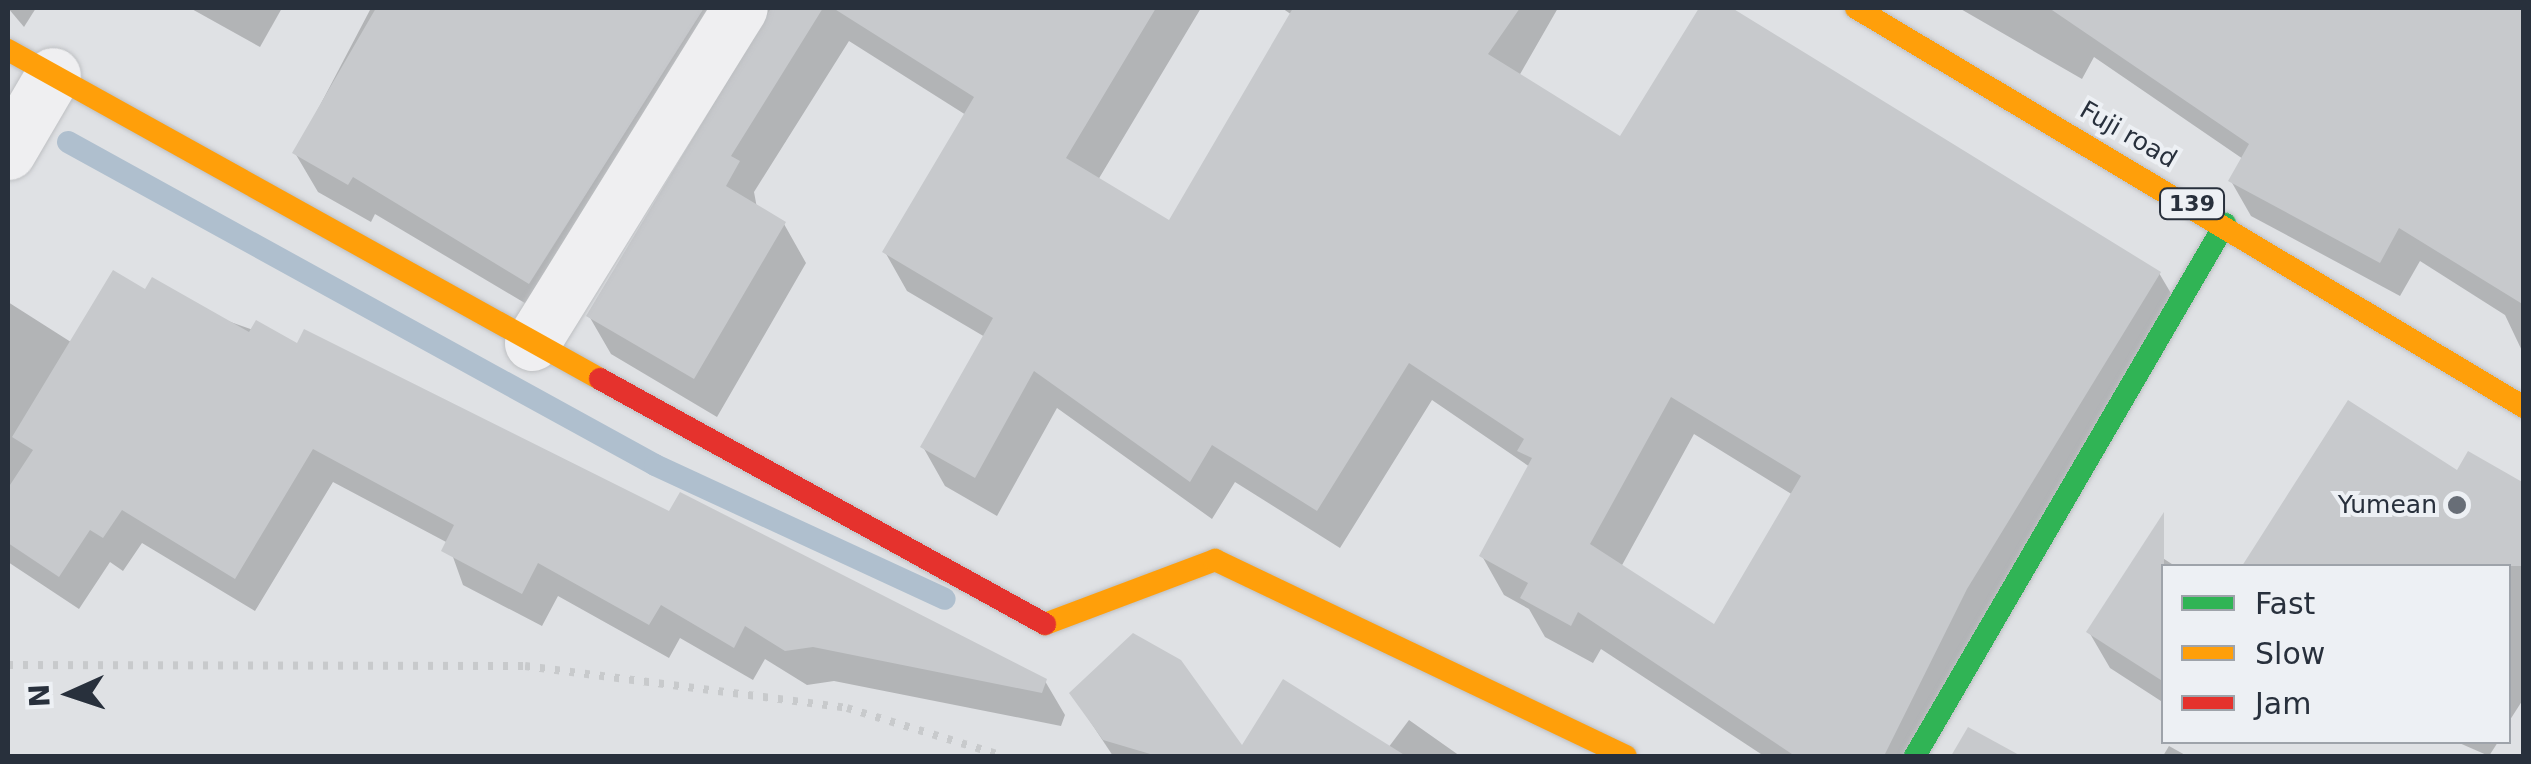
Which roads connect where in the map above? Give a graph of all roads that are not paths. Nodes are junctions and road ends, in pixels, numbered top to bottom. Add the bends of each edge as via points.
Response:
1 (740, 8) edge
2 (1856, 8) edge
3 (30, 62) edge
4 (8, 152) edge
5 (2225, 224) junction
6 (532, 342) junction
7 (2524, 407) edge
8 (1626, 756) edge
9 (1915, 756) edge

1 - 6 street
2 - 5 main road, Fuji road / 139
3 - 4 street
3 - 6 main road
5 - 7 main road, Fuji road / 139
5 - 9 main road
6 - 8 main road via 1044,625 1215,560

